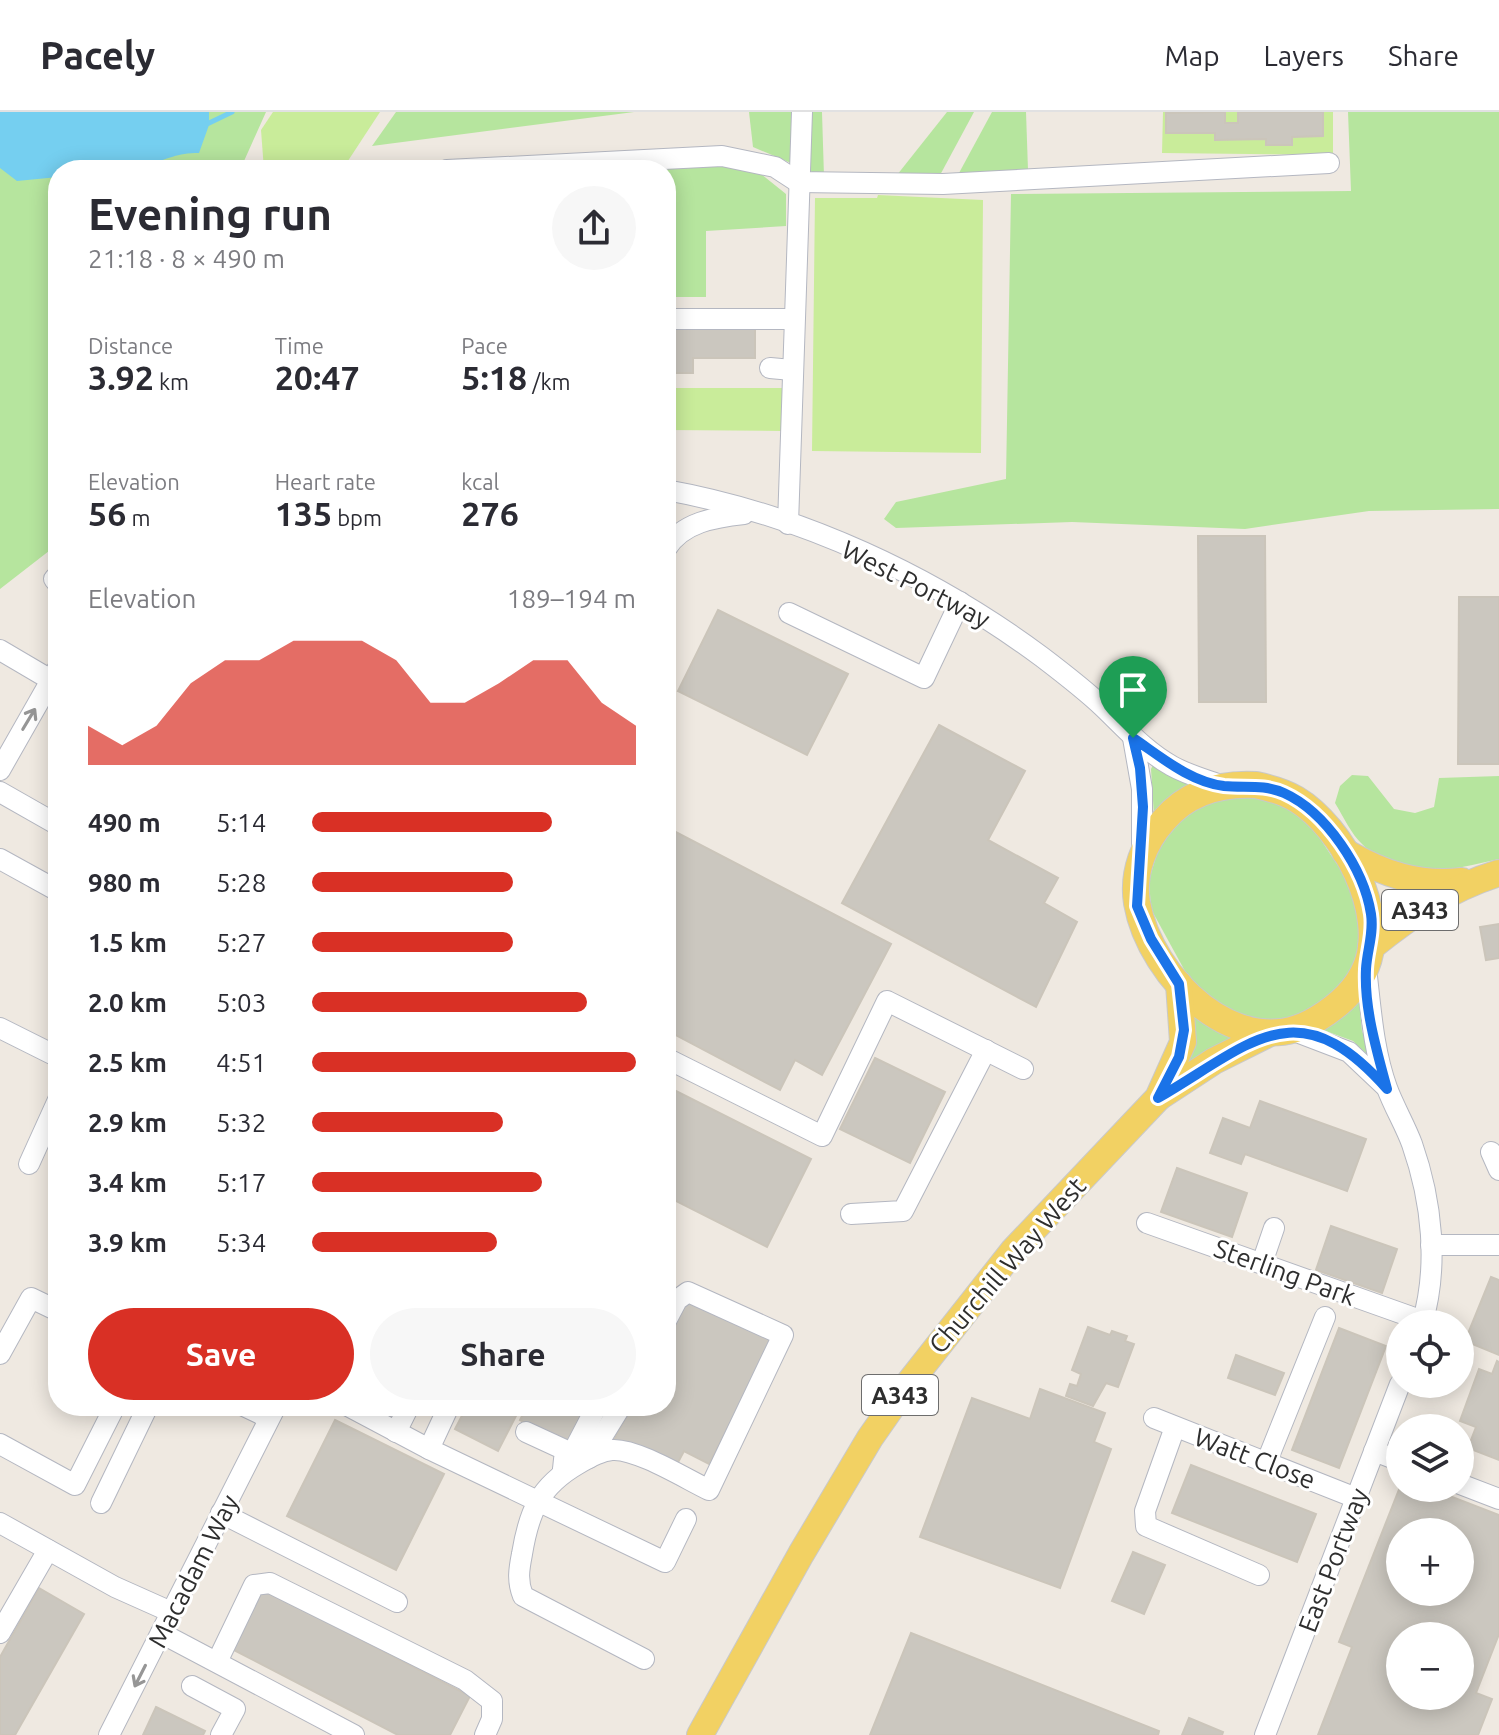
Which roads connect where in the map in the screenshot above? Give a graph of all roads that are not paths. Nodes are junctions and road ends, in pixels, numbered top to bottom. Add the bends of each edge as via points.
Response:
1 (802, 112) edge
2 (643, 160) edge
3 (1329, 163) dead end
4 (798, 182) junction
5 (676, 319) edge
6 (794, 319) junction
7 (770, 368) dead end
8 (792, 370) junction
9 (676, 493) edge
10 (752, 513) junction
11 (788, 524) junction
12 (676, 536) edge
13 (960, 602) junction
14 (789, 613) dead end
15 (0, 650) edge
16 (48, 672) edge
17 (48, 687) edge
18 (1133, 738) junction
19 (1, 765) edge
20 (1223, 786) junction
21 (0, 792) edge
22 (48, 819) edge
23 (1345, 852) junction
24 (1142, 853) junction
25 (0, 859) edge
26 (1486, 876) edge
27 (48, 885) edge
28 (1368, 958) junction
29 (1179, 984) junction
30 (0, 1028) edge
31 (1282, 1032) junction
32 (48, 1049) edge
33 (986, 1050) junction
34 (676, 1063) edge
35 (1023, 1069) dead end
36 (1387, 1089) junction
37 (1158, 1098) junction
38 (48, 1122) edge
39 (29, 1164) dead end
40 (851, 1214) dead end
41 (1147, 1223) dead end
42 (1274, 1228) dead end
43 (1431, 1245) junction
44 (1499, 1245) edge
45 (1262, 1263) junction
46 (676, 1302) edge
47 (48, 1306) edge
48 (1387, 1310) edge
49 (1425, 1310) edge
50 (1325, 1317) dead end
51 (0, 1354) edge
52 (1395, 1398) edge
53 (110, 1416) edge
54 (143, 1416) edge
55 (270, 1416) edge
56 (366, 1416) edge
57 (404, 1416) edge
58 (444, 1416) edge
59 (592, 1416) edge
60 (615, 1416) edge
61 (1154, 1418) dead end
62 (1175, 1427) junction
63 (396, 1432) junction
64 (526, 1432) dead end
65 (0, 1444) edge
66 (429, 1449) junction
67 (1374, 1451) junction
68 (1386, 1456) edge
69 (589, 1458) junction
70 (1267, 1461) junction
71 (562, 1473) junction
72 (1474, 1489) edge
73 (1356, 1498) junction
74 (536, 1499) junction
75 (1499, 1499) edge
76 (101, 1503) dead end
77 (221, 1513) junction
78 (686, 1519) dead end
79 (0, 1523) edge
80 (48, 1550) junction
81 (1259, 1575) dead end
82 (397, 1602) dead end
83 (171, 1612) junction
84 (0, 1633) edge
85 (161, 1633) junction
86 (644, 1659) dead end
87 (217, 1662) junction
88 (192, 1686) dead end
89 (109, 1735) edge
90 (221, 1735) edge
91 (354, 1735) edge
92 (485, 1735) edge
93 (700, 1735) edge
94 (1265, 1735) edge

1 - 4 street
2 - 4 street via 722,156 775,167
3 - 4 street via 943,184
4 - 6 street
5 - 6 street
6 - 8 street
7 - 8 street
8 - 11 street
9 - 10 street, West Portway
10 - 11 street, West Portway
10 - 12 street via 698,523
11 - 13 street, West Portway via 874,558
13 - 14 street via 924,678
13 - 18 street, West Portway via 1082,688
15 - 16 street
19 -> 17 street
18 - 20 street, West Portway via 1172,766
18 - 24 street via 1140,768
20 - 23 main road, Churchill Way West via 1256,785 1296,799
20 - 24 main road, Churchill Way West via 1197,794 1171,812
21 - 22 street
23 - 26 main road, Churchill Way West / A343 via 1415,882
23 - 28 main road, Churchill Way West via 1368,903
24 - 29 main road, Churchill Way West via 1137,906
25 - 27 street
26 - 28 main road, Churchill Way West / A343 via 1411,915
28 - 31 main road, Churchill Way West via 1339,1003
28 - 36 street via 1372,1029
29 - 31 main road, Churchill Way West via 1223,1022
29 - 37 main road, Churchill Way West / A343 via 1183,1042
30 - 32 street
31 - 36 street via 1349,1052
31 - 37 main road, Churchill Way West / A343 via 1214,1061
33 - 34 street via 887,1001 822,1136
33 - 35 street
33 - 40 street via 903,1211
36 - 43 street via 1420,1169
37 - 93 main road, Churchill Way West / A343 via 1013,1251 912,1378 832,1501
38 - 39 street
41 - 45 street, Sterling Park
42 - 45 street
43 - 44 street
43 - 49 street
45 - 48 street, Sterling Park
46 - 69 street via 688,1292 783,1335 709,1490 627,1451
47 - 51 street via 31,1298
50 - 70 street
52 - 67 street, East Portway
53 - 65 street via 75,1485
54 - 76 street
55 - 77 street, Macadam Way
56 - 63 street
57 - 63 street
58 - 66 street
59 - 71 street
60 - 69 street
61 - 62 street, Watt Close
62 - 70 street, Watt Close
62 - 81 street via 1145,1511 1146,1526
63 - 66 street
64 - 71 street via 565,1450
66 - 74 street
67 - 68 street
67 - 73 street, East Portway
69 - 71 street
70 - 73 street, Watt Close
71 - 74 street
72 - 75 street
73 - 94 street, East Portway
74 - 78 street via 665,1562
74 - 86 street via 520,1567 523,1596
77 - 82 street
77 - 83 street, Macadam Way
79 - 80 street
80 - 83 street
80 - 84 street
83 - 85 street, Macadam Way
85 - 87 street
85 -> 89 street, Macadam Way
87 - 91 street
87 - 92 street via 254,1585 270,1583 465,1680 492,1701
88 - 90 street via 235,1709

